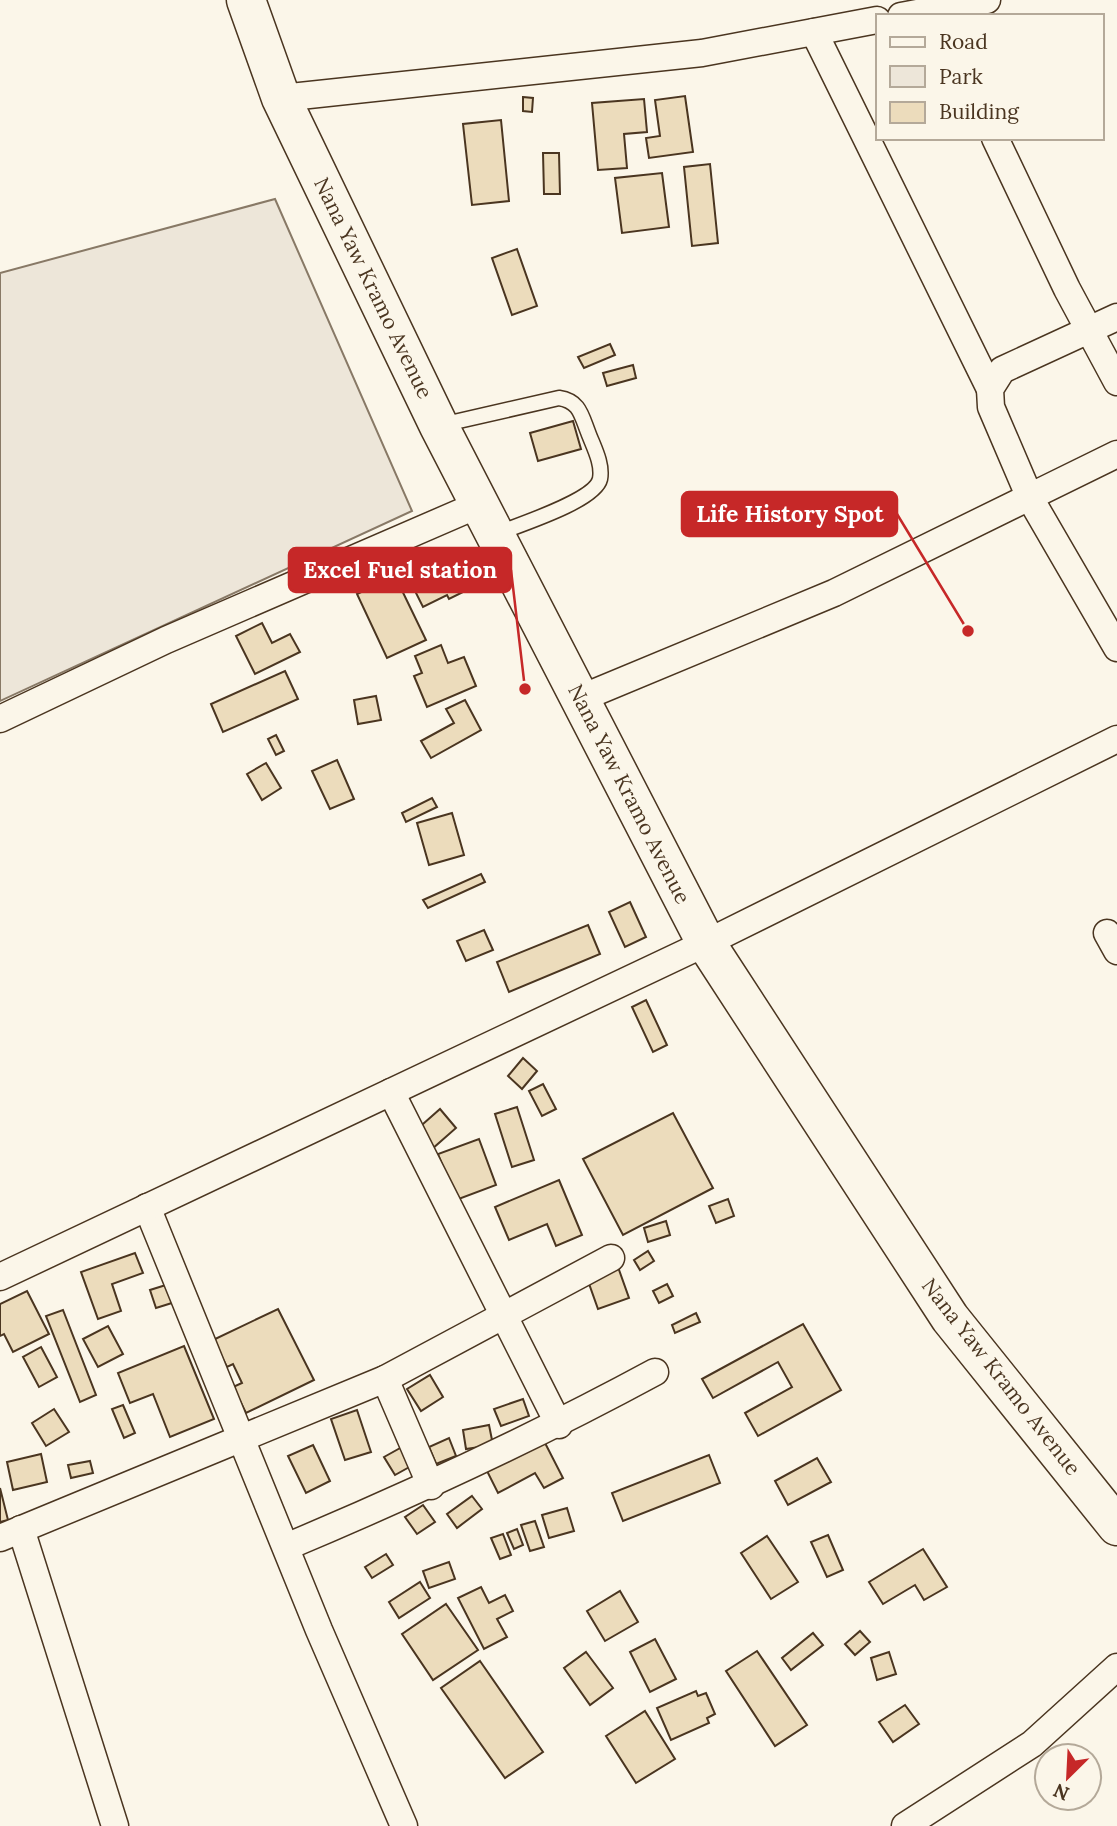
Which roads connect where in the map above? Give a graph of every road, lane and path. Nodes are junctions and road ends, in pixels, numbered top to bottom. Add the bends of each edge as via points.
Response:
1 (246, 0) edge
2 (988, 0) edge
3 (936, 13) edge
4 (876, 20) edge
5 (814, 32) junction
6 (281, 98) junction
7 (996, 140) edge
8 (1117, 317) edge
9 (1089, 331) junction
10 (1117, 382) edge
11 (990, 390) junction
12 (439, 426) junction
13 (1117, 454) edge
14 (1030, 498) junction
15 (487, 519) junction
16 (1117, 648) edge
17 (579, 699) junction
18 (0, 719) edge
19 (1117, 738) edge
20 (706, 943) junction
21 (391, 1092) junction
22 (147, 1207) junction
23 (611, 1258) dead end
24 (0, 1276) edge
25 (505, 1317) junction
26 (655, 1372) dead end
27 (385, 1379) junction
28 (559, 1424) junction
29 (241, 1438) junction
30 (430, 1486) junction
31 (1117, 1526) edge
32 (11, 1533) edge
33 (286, 1547) junction
34 (1117, 1667) edge
35 (115, 1826) edge
36 (404, 1826) edge
37 (905, 1826) edge

1 - 6 main road, Nana Yaw Kramo Avenue
2 - 3 street
4 - 5 street
5 - 6 street via 702,52
5 - 11 street
6 - 12 main road, Nana Yaw Kramo Avenue
7 - 9 street
8 - 9 street
9 - 10 street
9 - 11 street via 1002,370
11 - 14 street via 990,407
12 - 15 main road, Nana Yaw Kramo Avenue
12 - 15 lane via 559,398 578,406 601,466 600,482 587,496
13 - 14 street
14 - 16 street
14 - 17 street via 834,593
15 - 17 main road, Nana Yaw Kramo Avenue
15 - 18 street via 166,640
17 - 20 main road, Nana Yaw Kramo Avenue
19 - 20 street
20 - 21 street
20 - 31 main road, Nana Yaw Kramo Avenue via 950,1318
21 - 22 street
21 - 25 street
22 - 24 street
22 - 29 street
23 - 25 street
25 - 27 street
25 - 28 street
26 - 28 street
27 - 29 street
27 - 30 street
28 - 30 street
29 - 32 street
29 - 33 street
30 - 33 street
32 - 35 street
33 - 36 street
34 - 37 street via 1032,1744

